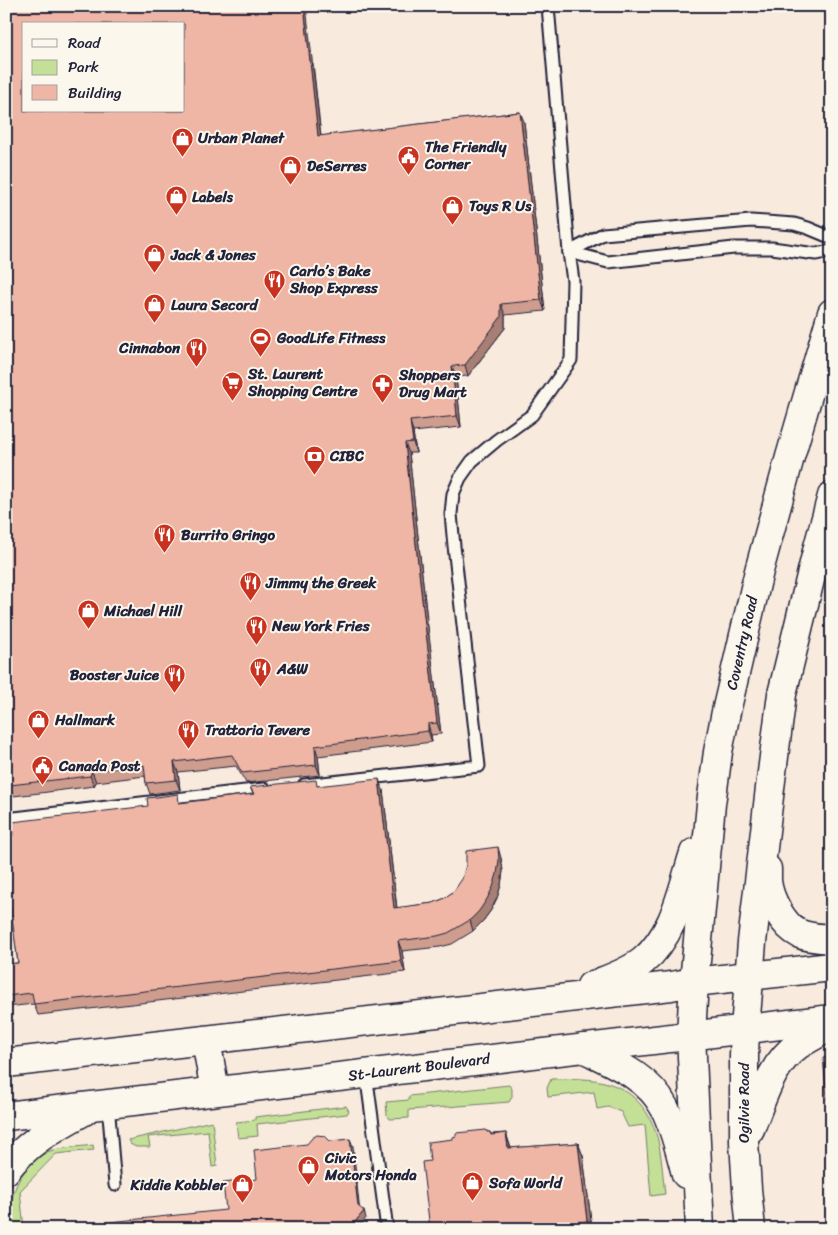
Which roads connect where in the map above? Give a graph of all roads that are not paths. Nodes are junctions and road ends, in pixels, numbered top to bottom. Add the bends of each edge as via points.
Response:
1 (548, 6) edge
2 (832, 238) edge
3 (832, 251) edge
4 (569, 252) junction
5 (832, 312) edge
6 (832, 496) edge
7 (827, 534) edge
8 (292, 786) edge
9 (272, 788) edge
10 (770, 788) junction
11 (711, 804) junction
12 (6, 819) edge
13 (832, 939) edge
14 (832, 968) edge
15 (749, 976) junction
16 (694, 982) junction
17 (561, 998) junction
18 (832, 1019) edge
19 (832, 1025) edge
20 (745, 1029) junction
21 (691, 1035) junction
22 (206, 1040) junction
23 (583, 1048) junction
24 (6, 1063) edge
25 (366, 1073) junction
26 (215, 1091) junction
27 (101, 1105) junction
28 (6, 1116) edge
29 (744, 1142) junction
30 (6, 1170) edge
31 (115, 1185) dead end
32 (699, 1223) edge
33 (387, 1229) edge
34 (751, 1229) edge

1 - 4 lane
2 - 4 lane via 794,224 750,220 603,234
3 - 4 lane via 816,254 772,248 734,248 608,262
4 - 8 lane via 573,281 571,360 532,415 472,461 453,494 454,546 479,766
5 - 11 main road, Coventry Road via 755,588 726,712
6 - 7 main road
7 - 10 main road via 782,694
9 - 12 lane
10 - 13 main road via 767,882 775,904 783,919 800,934
10 - 15 main road
11 - 16 main road, Coventry Road
11 - 17 main road via 674,916 654,949 630,969
14 - 15 main road
15 - 16 main road
15 - 20 main road, Ogilvie Road
16 - 17 main road
16 - 21 main road
17 - 22 main road
18 - 20 main road, St-Laurent Boulevard
19 - 29 main road via 797,1046 784,1058 769,1081
20 - 21 main road, St-Laurent Boulevard
20 - 29 main road, Ogilvie Road
21 - 23 main road, St-Laurent Boulevard
21 - 32 main road
22 - 24 main road
22 - 26 main road
23 - 25 main road, St-Laurent Boulevard
23 - 32 main road via 634,1075 663,1105 676,1138
25 - 26 main road, St-Laurent Boulevard
25 - 33 lane
26 - 27 main road, St-Laurent Boulevard
27 - 28 main road, St-Laurent Boulevard
27 - 30 main road via 40,1136
27 - 31 lane
29 - 34 main road, Ogilvie Road

